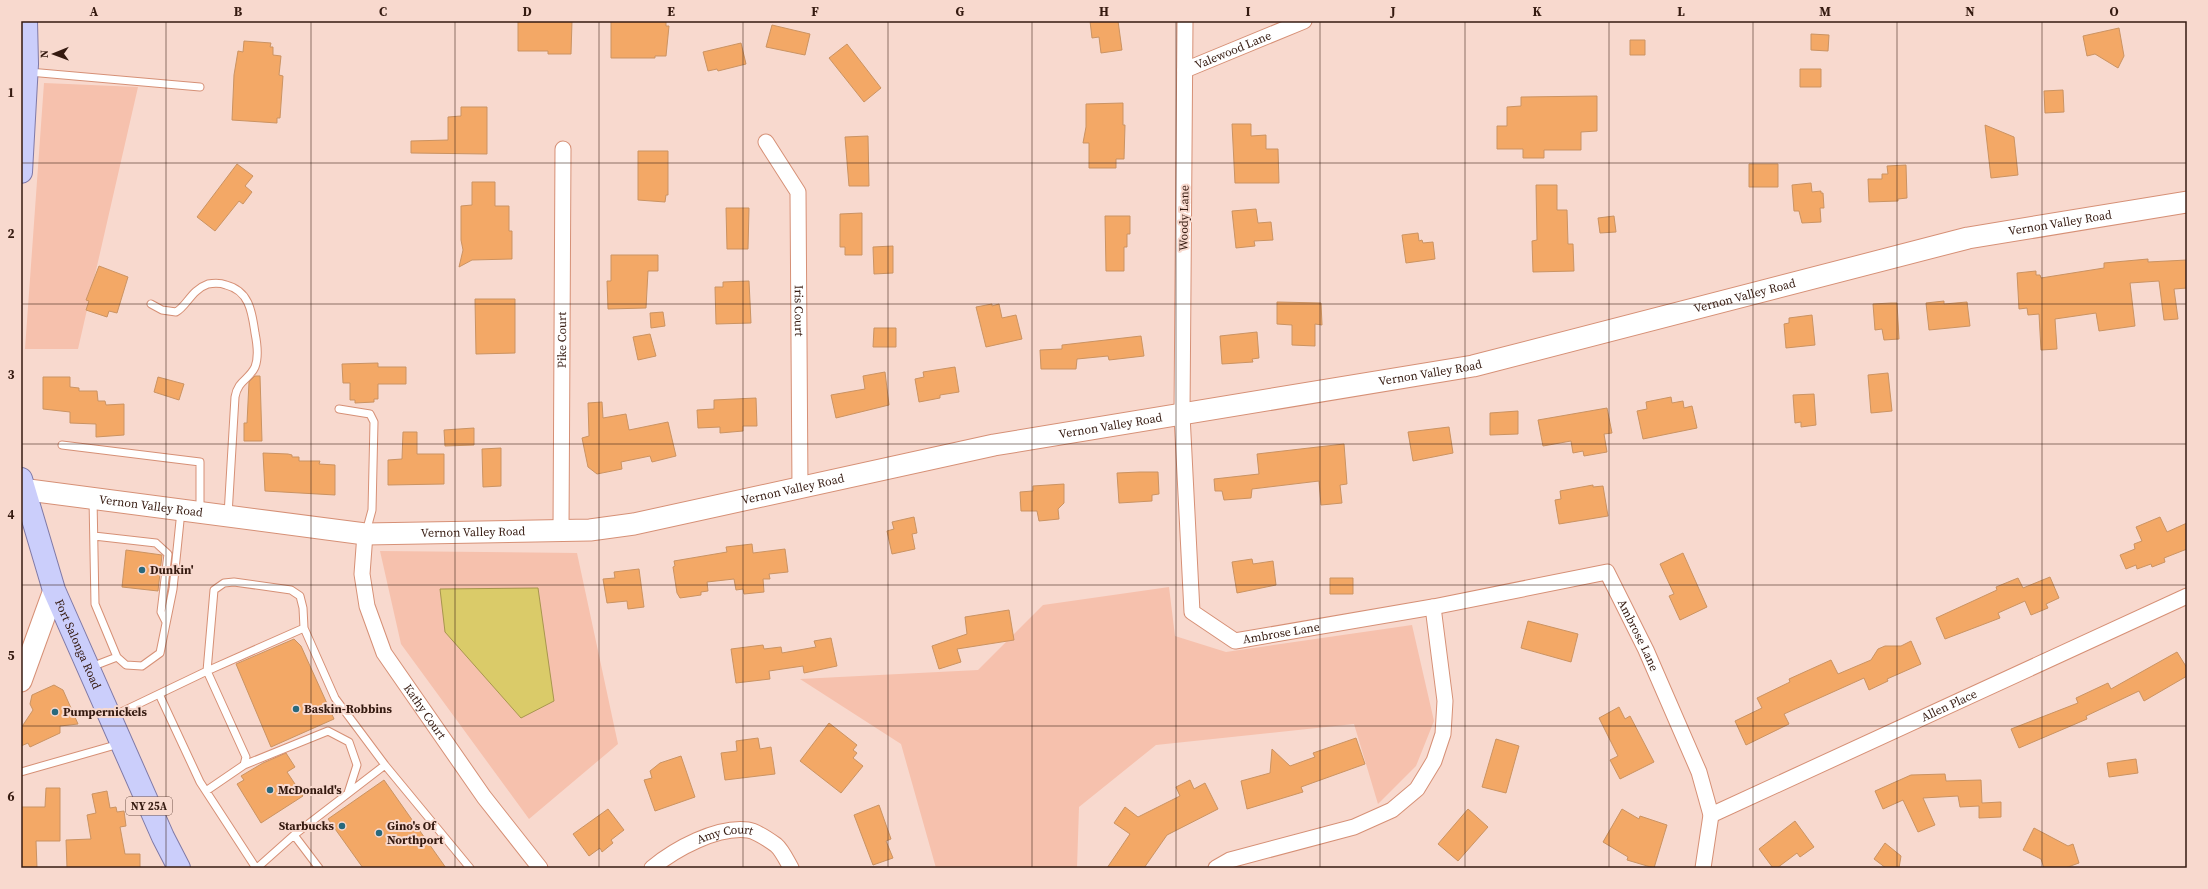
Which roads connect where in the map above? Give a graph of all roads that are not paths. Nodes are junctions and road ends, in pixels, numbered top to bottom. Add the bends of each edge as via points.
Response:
1 (26, 21) edge
2 (1185, 21) edge
3 (1304, 21) edge
4 (1185, 70) junction
5 (26, 72) junction
6 (200, 87) dead end
7 (766, 142) dead end
8 (563, 149) dead end
9 (21, 172) edge
10 (2187, 202) edge
11 (151, 304) dead end
12 (339, 409) dead end
13 (1182, 415) junction
14 (62, 445) dead end
15 (22, 486) edge
16 (800, 488) junction
17 (93, 497) junction
18 (190, 510) junction
19 (228, 516) junction
20 (561, 531) junction
21 (365, 534) junction
22 (94, 536) junction
23 (54, 590) junction
24 (2187, 596) edge
25 (1432, 607) junction
26 (166, 622) junction
27 (304, 628) junction
28 (117, 656) junction
29 (87, 668) junction
30 (207, 671) junction
31 (21, 681) edge
32 (159, 694) junction
33 (109, 717) junction
34 (121, 743) junction
35 (244, 765) junction
36 (385, 765) junction
37 (21, 772) edge
38 (206, 791) junction
39 (348, 793) junction
40 (1711, 815) junction
41 (294, 835) junction
42 (179, 868) edge
43 (256, 868) edge
44 (319, 868) edge
45 (470, 868) edge
46 (540, 868) edge
47 (652, 868) edge
48 (791, 868) edge
49 (1216, 868) edge
50 (1702, 868) edge

1 - 5 main road
2 - 4 street, Woody Lane
3 - 4 street, Valewood Lane
4 - 13 street, Woody Lane
5 - 6 lane
5 - 9 main road
7 - 16 street, Iris Court via 798,192
8 - 20 street, Pike Court
10 - 13 main road, Vernon Valley Road via 1968,238 1473,366
11 - 19 lane via 162,310 176,312 196,290 208,284 222,283 238,289 244,295 252,312 257,359 251,372 237,387 235,396
12 - 21 lane via 370,414 374,422 372,510
13 - 16 main road, Vernon Valley Road via 994,445
13 - 25 street, Ambrose Lane via 1192,612 1235,641
14 - 18 lane via 200,462
15 - 17 main road, Vernon Valley Road
15 - 23 main road, Fort Salonga Road / NY 25A
16 - 20 main road, Vernon Valley Road via 634,524
17 - 18 main road, Vernon Valley Road
17 - 22 lane
18 - 19 main road, Vernon Valley Road
18 - 26 lane
19 - 21 main road, Vernon Valley Road
20 - 21 main road, Vernon Valley Road
21 - 46 street, Kathy Court via 363,581 367,606 384,653 484,797
22 - 26 lane via 156,543 168,554 161,612
22 - 28 lane via 95,604
23 - 29 main road, Fort Salonga Road / NY 25A
23 - 31 main road
24 - 40 street, Allen Place
25 - 40 street, Ambrose Lane via 1607,572 1646,650 1698,772
25 - 49 street via 1445,701 1443,734 1434,761 1417,789 1392,810 1354,827 1230,860
26 - 28 lane via 160,653 142,666 126,665
27 - 30 lane
27 - 30 lane via 300,596 291,590 234,582 224,583 214,590
27 - 36 lane via 335,698
28 - 29 lane
29 - 33 main road, Fort Salonga Road / NY 25A
30 - 32 lane
30 - 35 lane via 246,757
32 - 33 lane
32 - 38 lane
33 - 34 main road, Fort Salonga Road / NY 25A
34 - 37 lane
34 - 42 main road, Fort Salonga Road / NY 25A
35 - 38 lane
35 - 39 lane via 328,731 348,742 357,765
36 - 39 lane
36 - 45 lane
38 - 43 lane
39 - 41 lane
40 - 50 street, Ambrose Lane
41 - 43 lane
41 - 44 lane
47 - 48 street, Amy Court via 664,858 719,832 749,830 777,845

